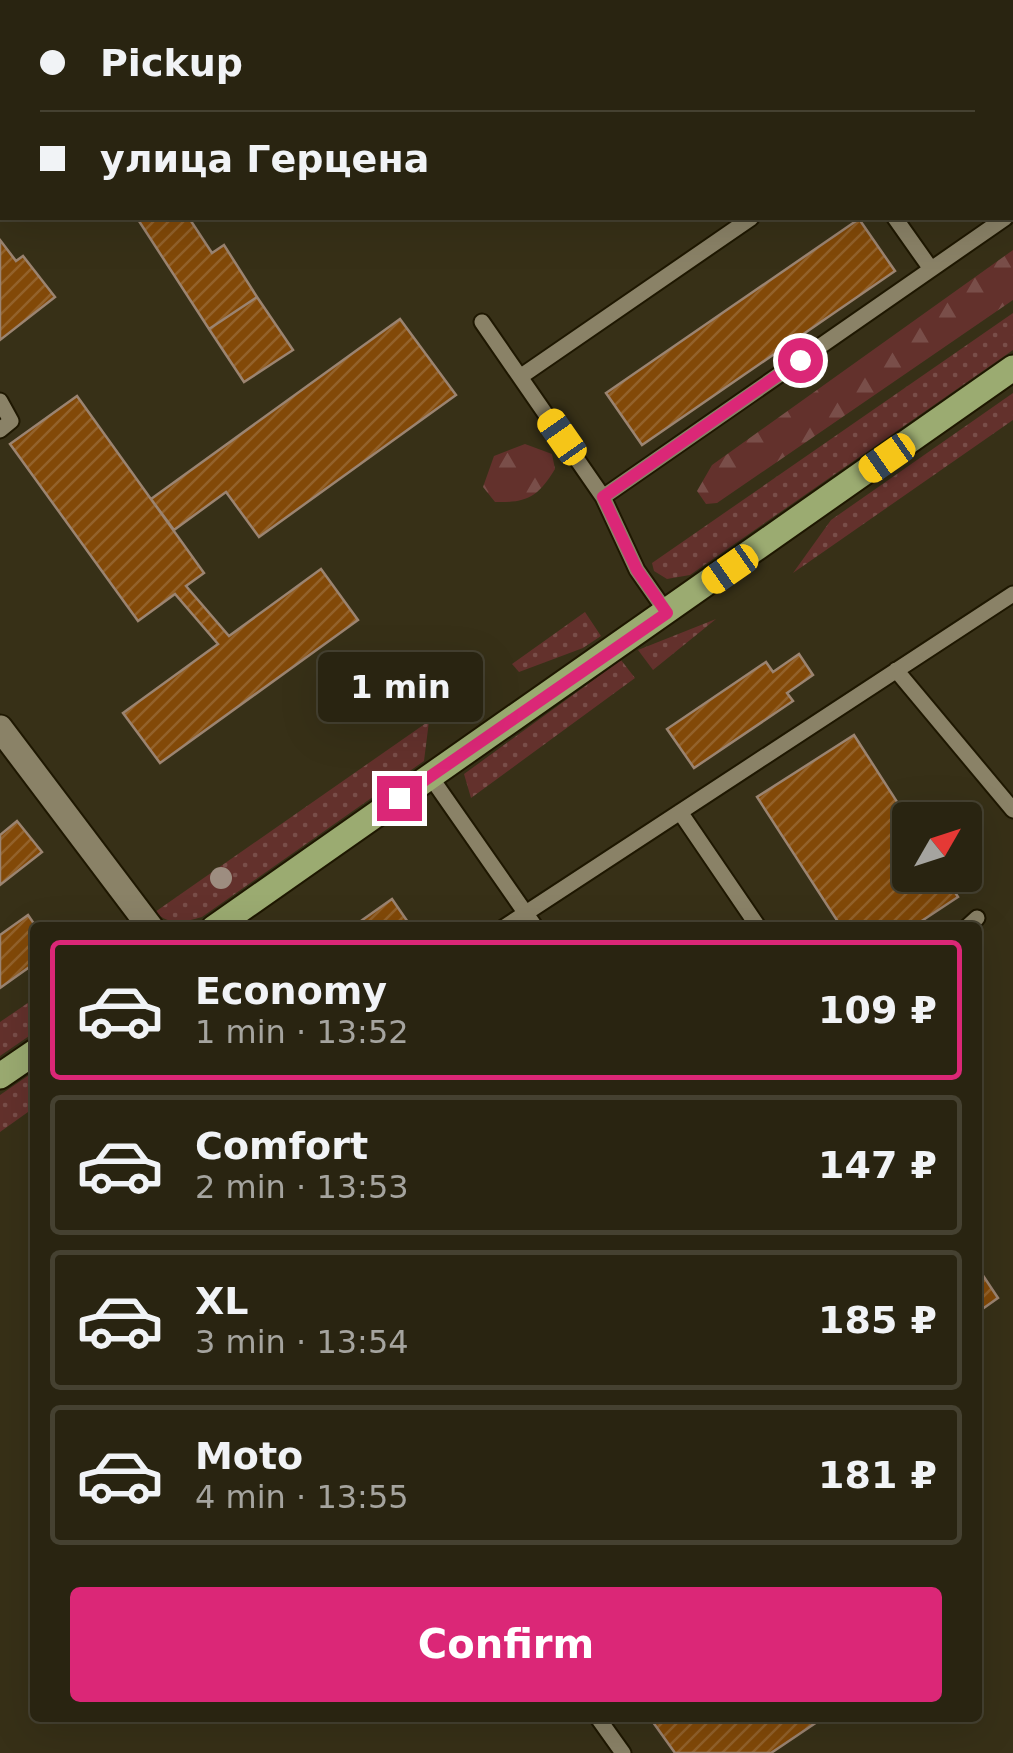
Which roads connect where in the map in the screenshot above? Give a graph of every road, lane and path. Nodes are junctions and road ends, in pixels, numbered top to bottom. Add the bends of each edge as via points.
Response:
1 (747, 220) edge
2 (897, 220) edge
3 (988, 222) edge
4 (931, 269) junction
5 (482, 322) dead end
6 (1013, 368) edge
7 (520, 377) junction
8 (0, 401) edge
9 (0, 430) edge
10 (603, 497) junction
11 (1013, 594) edge
12 (667, 613) junction
13 (896, 670) junction
14 (0, 728) edge
15 (430, 776) junction
16 (1013, 810) edge
17 (680, 812) junction
18 (525, 912) junction
19 (146, 922) edge
20 (223, 922) edge
21 (511, 922) edge
22 (532, 922) edge
23 (755, 922) edge
24 (30, 1055) edge
25 (0, 1076) edge
26 (601, 1722) edge
27 (623, 1753) edge

1 - 7 lane
2 - 4 lane
3 - 4 lane
4 - 10 lane
5 - 7 lane
6 - 12 main road
7 - 10 lane
8 - 9 lane via 11,422
10 - 12 lane via 637,570
11 - 13 lane
12 - 15 main road
13 - 16 lane
13 - 17 lane
14 - 19 street
15 - 18 lane
15 - 20 main road
17 - 18 lane
17 - 23 lane
18 - 21 lane
18 - 22 lane
24 - 25 main road
26 - 27 lane

